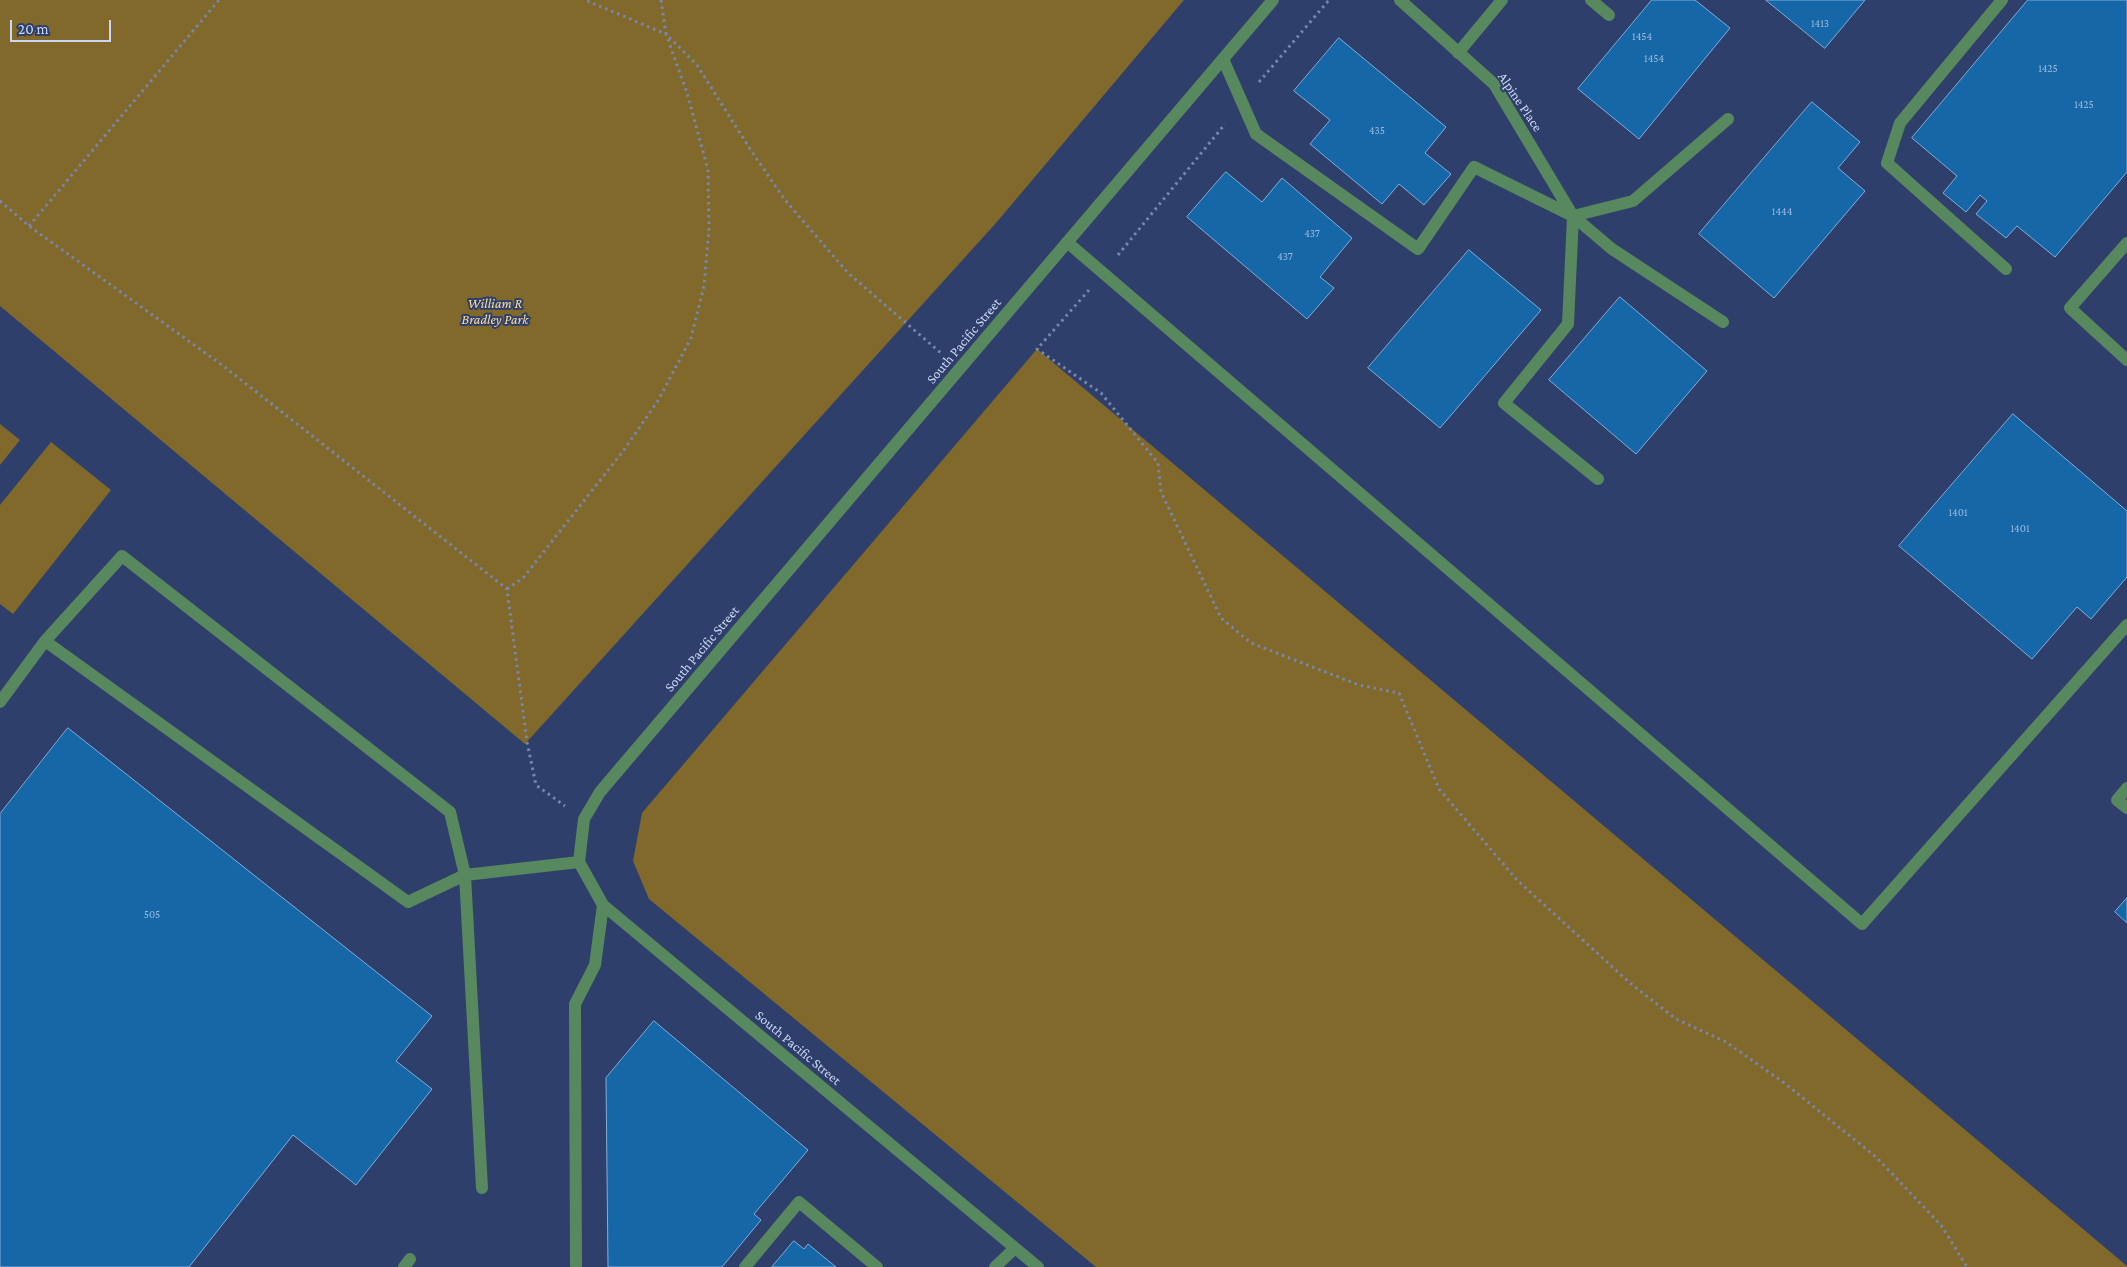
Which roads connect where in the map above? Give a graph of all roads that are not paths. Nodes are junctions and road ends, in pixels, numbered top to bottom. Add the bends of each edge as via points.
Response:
1 (1273, 0) edge
2 (1400, 0) edge
3 (1502, 0) edge
4 (1591, 0) edge
5 (2002, 0) edge
6 (1609, 15) dead end
7 (1458, 52) junction
8 (1223, 59) junction
9 (1728, 119) dead end
10 (1573, 216) junction
11 (1067, 242) junction
12 (2127, 243) edge
13 (2006, 269) dead end
14 (1723, 322) dead end
15 (2127, 360) edge
16 (1598, 480) dead end
17 (2127, 625) edge
18 (45, 641) junction
19 (0, 702) edge
20 (2127, 788) edge
21 (2127, 808) edge
22 (579, 862) junction
23 (465, 874) junction
24 (603, 905) junction
25 (482, 1188) dead end
26 (1015, 1248) junction
27 (576, 1267) edge
28 (745, 1267) edge
29 (877, 1267) edge
30 (995, 1267) edge
31 (1038, 1267) edge

1 - 8 street, South Pacific Street
2 - 7 street, Alpine Place
3 - 7 street
4 - 6 street
5 - 13 street via 1900,123 1887,163
7 - 10 street, Alpine Place via 1494,84
8 - 10 street via 1256,134 1418,249 1474,167
8 - 11 street, South Pacific Street
9 - 10 street via 1634,201
10 - 14 street via 1612,249
10 - 16 street via 1568,324 1504,403
11 - 17 street via 1862,924
11 - 22 street, South Pacific Street via 600,792 584,819
12 - 15 street via 2070,308
18 - 19 street
18 - 23 street via 408,902
18 - 23 street via 122,556 450,812
20 - 21 street via 2118,800
22 - 23 street
22 - 24 street, South Pacific Street
23 - 25 street
24 - 26 street, South Pacific Street
24 - 27 street via 595,965 575,1004
26 - 30 street
26 - 31 street, South Pacific Street
28 - 29 street via 799,1202

